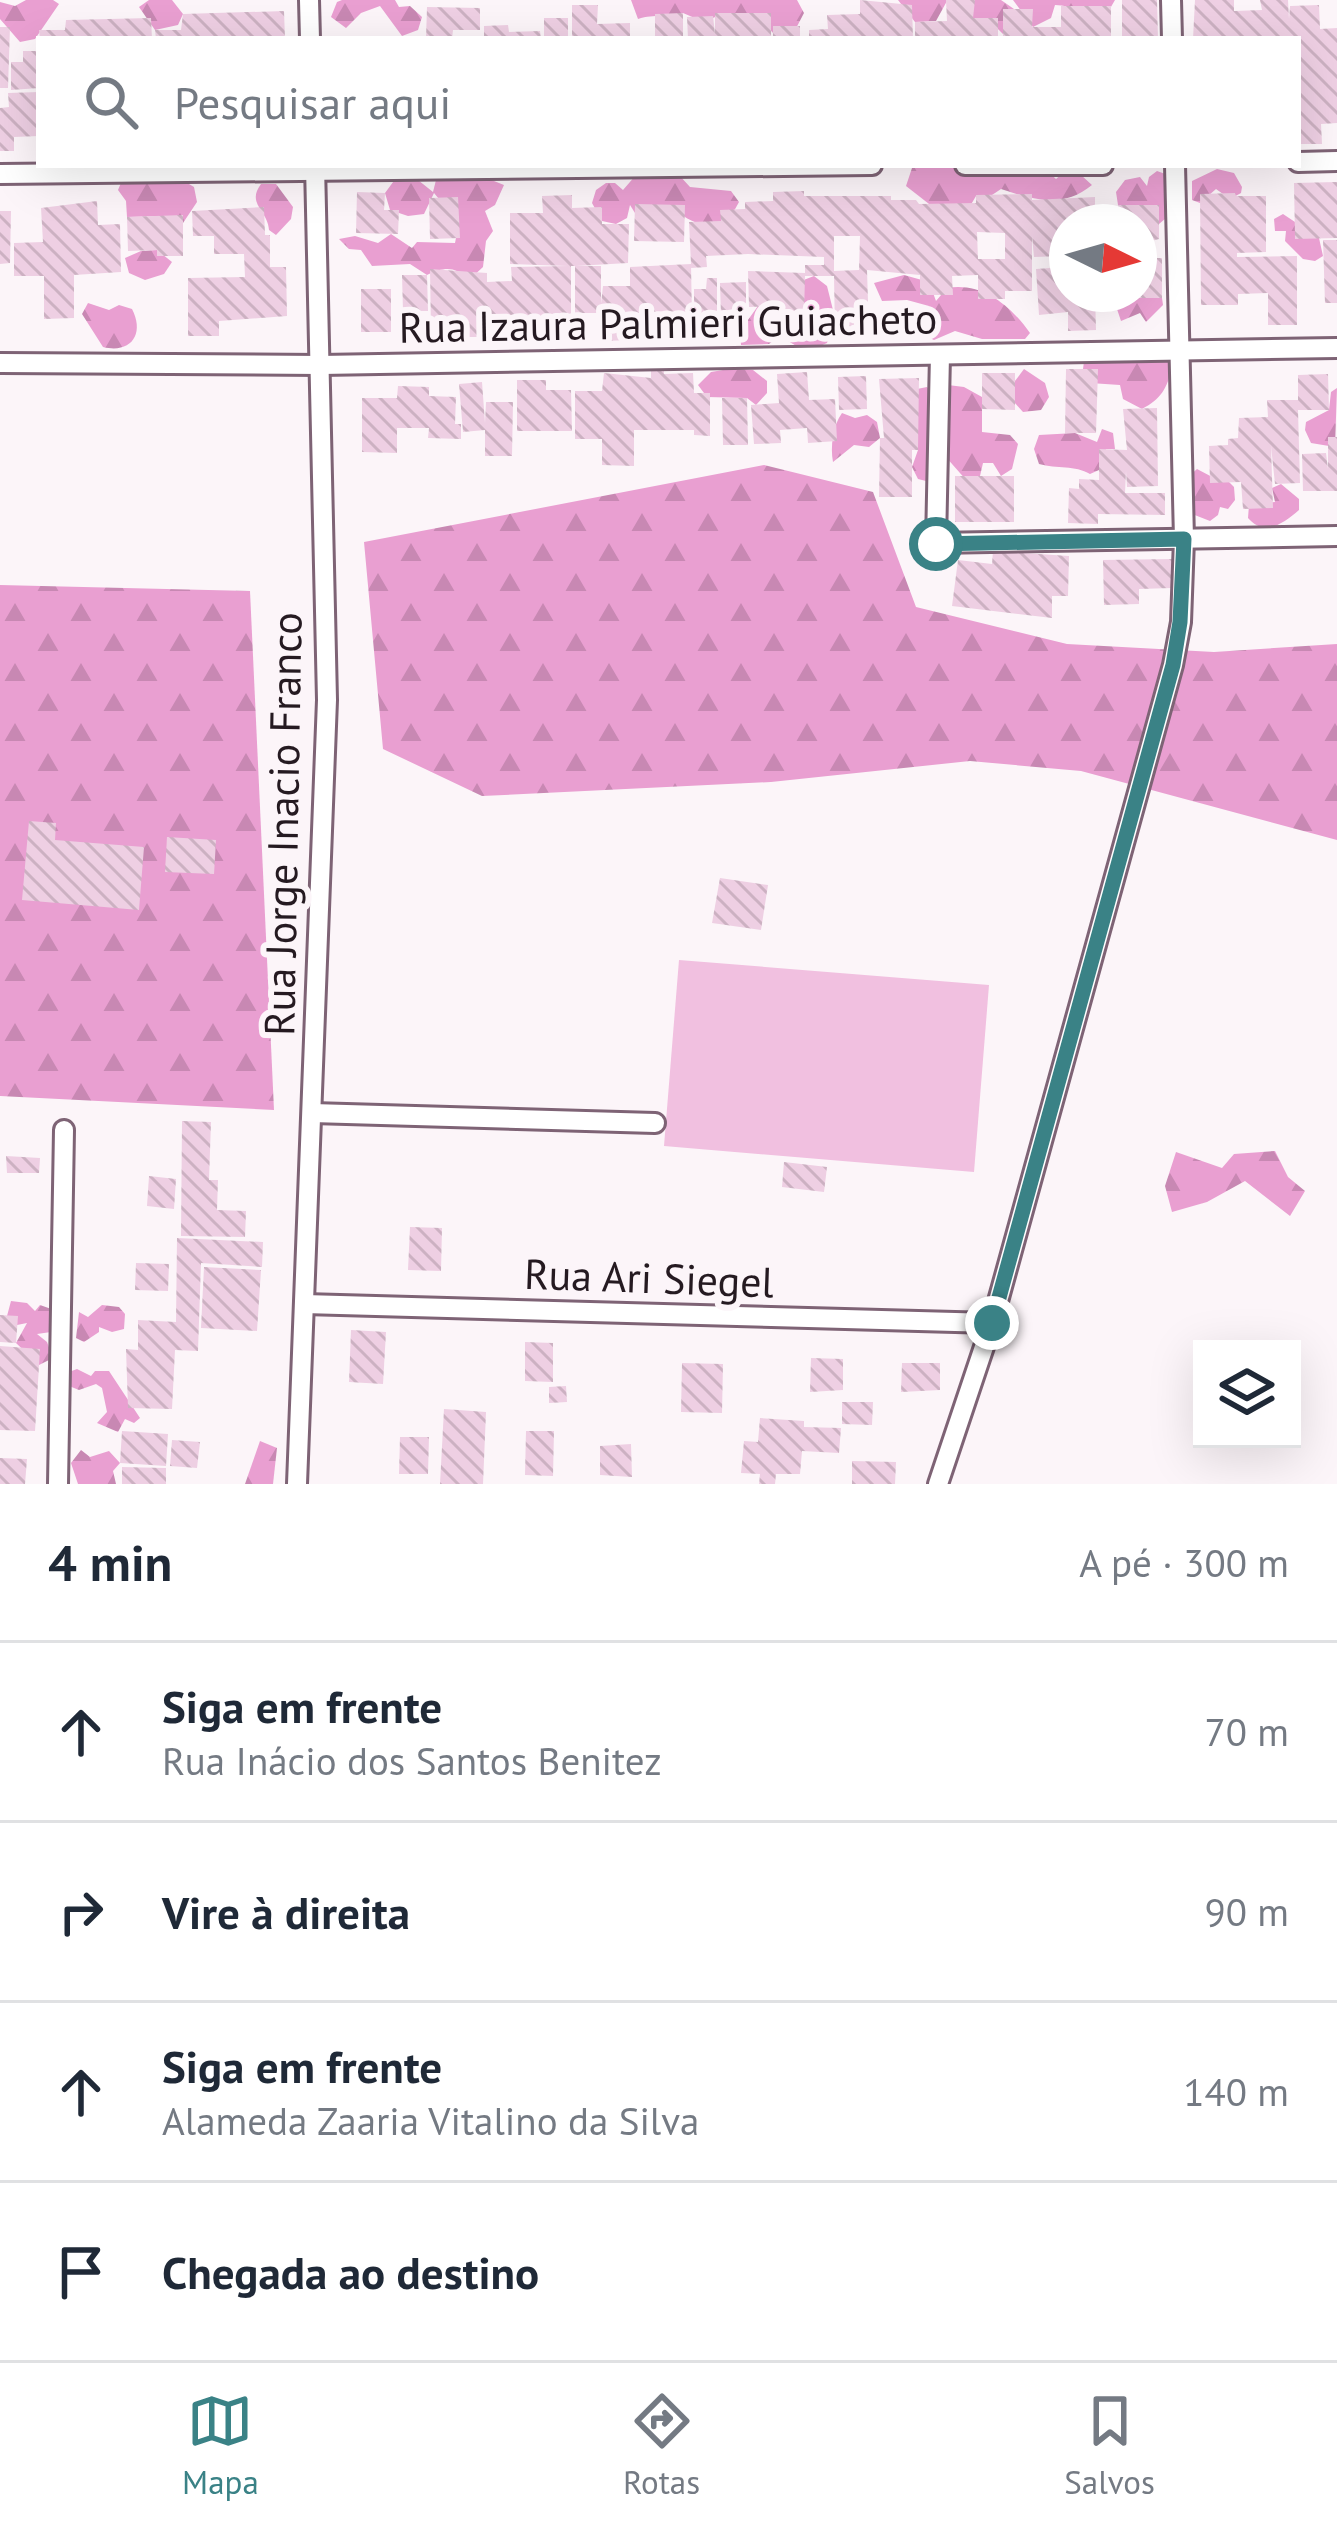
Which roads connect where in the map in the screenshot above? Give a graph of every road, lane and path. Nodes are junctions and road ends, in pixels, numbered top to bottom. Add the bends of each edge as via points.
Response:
1 (309, 0) edge
2 (1171, 0) edge
3 (310, 36) edge
4 (1172, 36) edge
5 (1337, 161) edge
6 (1301, 162) edge
7 (392, 168) edge
8 (1175, 168) edge
9 (315, 169) edge
10 (0, 174) edge
11 (1337, 348) edge
12 (1179, 351) junction
13 (940, 355) junction
14 (0, 363) edge
15 (321, 365) junction
16 (1337, 536) edge
17 (1184, 539) junction
18 (312, 1113) junction
19 (656, 1123) dead end
20 (64, 1130) dead end
21 (304, 1304) junction
22 (992, 1323) junction
23 (58, 1484) edge
24 (298, 1484) edge
25 (938, 1484) edge

1 - 3 street
2 - 4 street
5 - 6 street
7 - 9 street
8 - 12 street
9 - 10 street
9 - 15 street, Rua Jorge Inacio Franco
11 - 12 street, Rua Izaura Palmieri Guiacheto
12 - 13 street, Rua Izaura Palmieri Guiacheto
12 - 17 street
13 - 15 street, Rua Izaura Palmieri Guiacheto
13 - 17 street via 936,544
14 - 15 street, Rua Izaura Palmieri Guiacheto
15 - 18 street, Rua Jorge Inacio Franco via 327,700
16 - 17 street
17 - 22 street via 1173,665
18 - 19 street
18 - 21 street, Rua Jorge Inacio Franco
20 - 23 street
21 - 22 street, Rua Ari Siegel
21 - 24 street, Rua Jorge Inacio Franco
22 - 25 street

